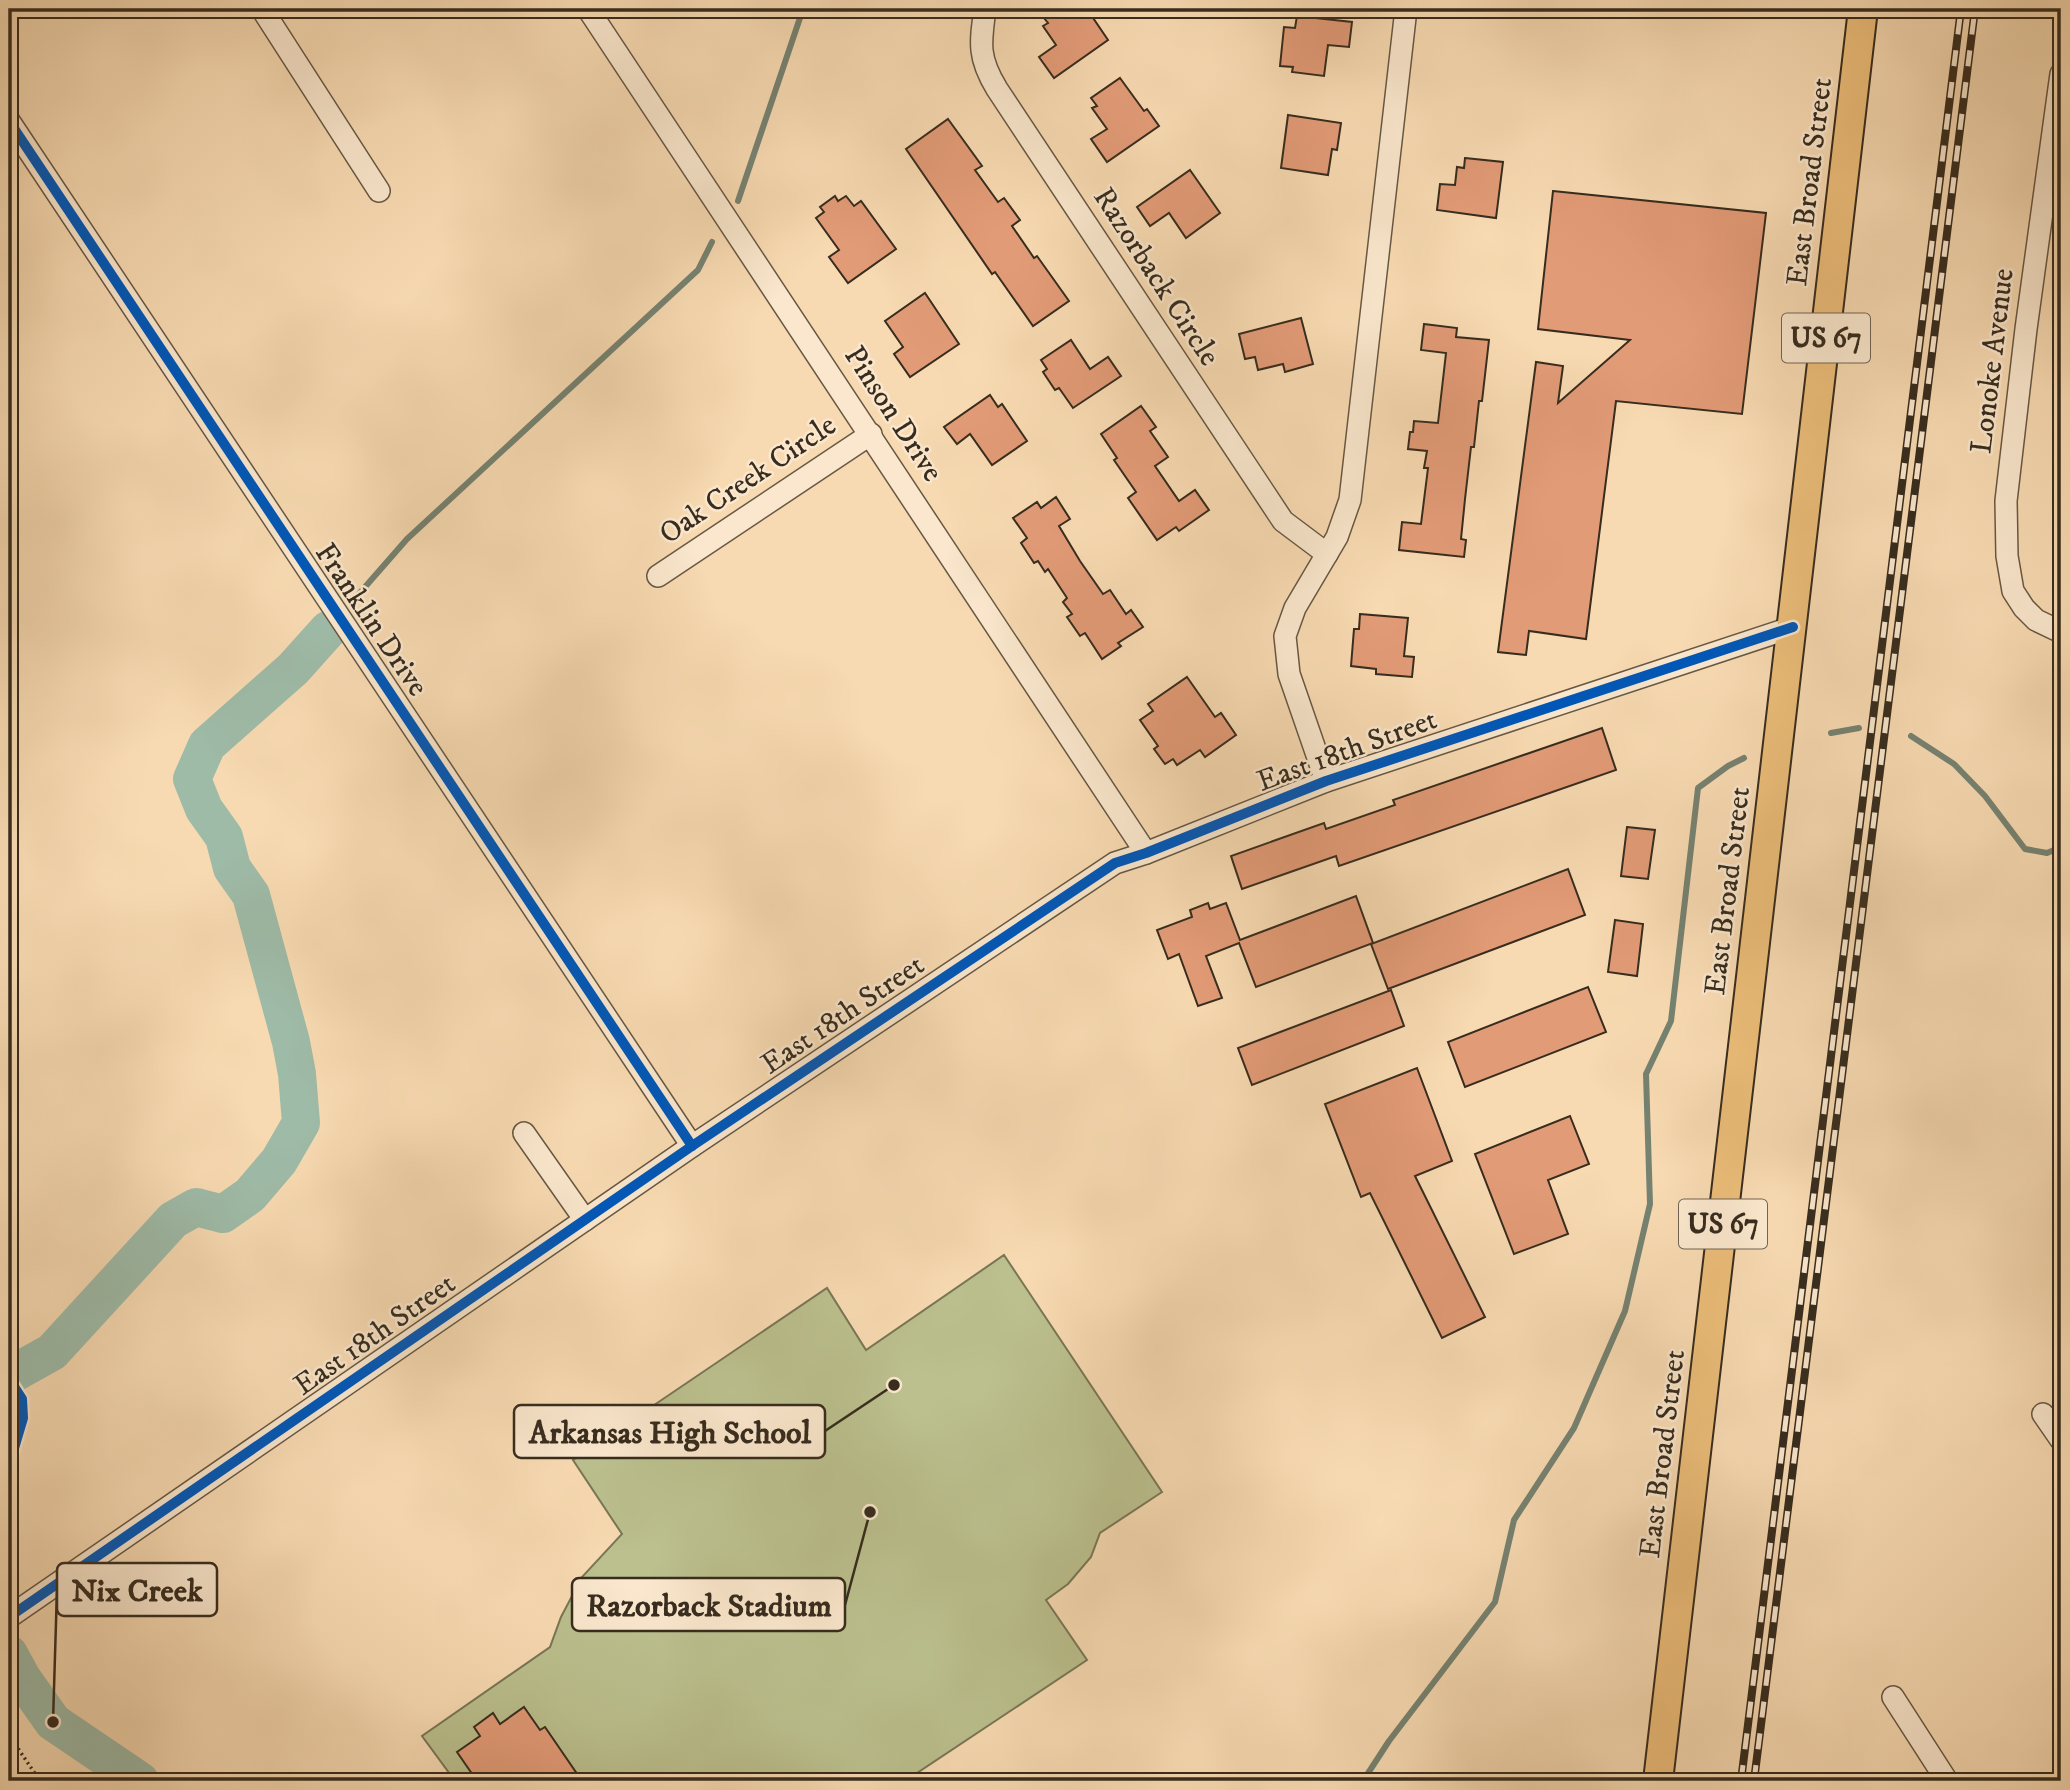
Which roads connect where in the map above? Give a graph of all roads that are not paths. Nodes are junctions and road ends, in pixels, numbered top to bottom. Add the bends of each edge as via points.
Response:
1 (262, 9) edge
2 (588, 9) edge
3 (985, 9) edge
4 (1406, 9) edge
5 (1863, 9) edge
6 (2061, 74) edge
7 (2058, 120) edge
8 (9, 121) edge
9 (379, 191) dead end
10 (871, 434) junction
11 (1327, 554) junction
12 (658, 576) dead end
13 (1793, 627) junction
14 (2061, 632) edge
15 (1326, 781) junction
16 (1146, 853) junction
17 (524, 1133) dead end
18 (692, 1146) junction
19 (585, 1220) junction
20 (2043, 1414) dead end
21 (2061, 1440) edge
22 (17, 1611) edge
23 (1893, 1698) dead end
24 (1658, 1781) edge
25 (1947, 1781) edge

1 - 9 street
2 - 10 street, Pinson Drive
3 - 11 street, Razorback Circle via 980,42 985,69 997,89 1283,521
4 - 11 street via 1350,500
5 - 13 main road, East Broad Street / US 67
6 - 7 street, Lonoke Avenue
7 - 14 street, Lonoke Avenue via 2006,501 2012,591 2036,620
8 - 18 street, Franklin Drive
10 - 12 street, Oak Creek Circle
10 - 16 street, Pinson Drive
11 - 15 street via 1295,608 1285,636 1289,674
13 - 15 street, East 18th Street
13 - 24 main road, East Broad Street / US 67
15 - 16 street, East 18th Street
16 - 18 street, East 18th Street via 1115,863
17 - 19 street
18 - 19 street, East 18th Street
19 - 22 street, East 18th Street
20 - 21 street
23 - 25 street

